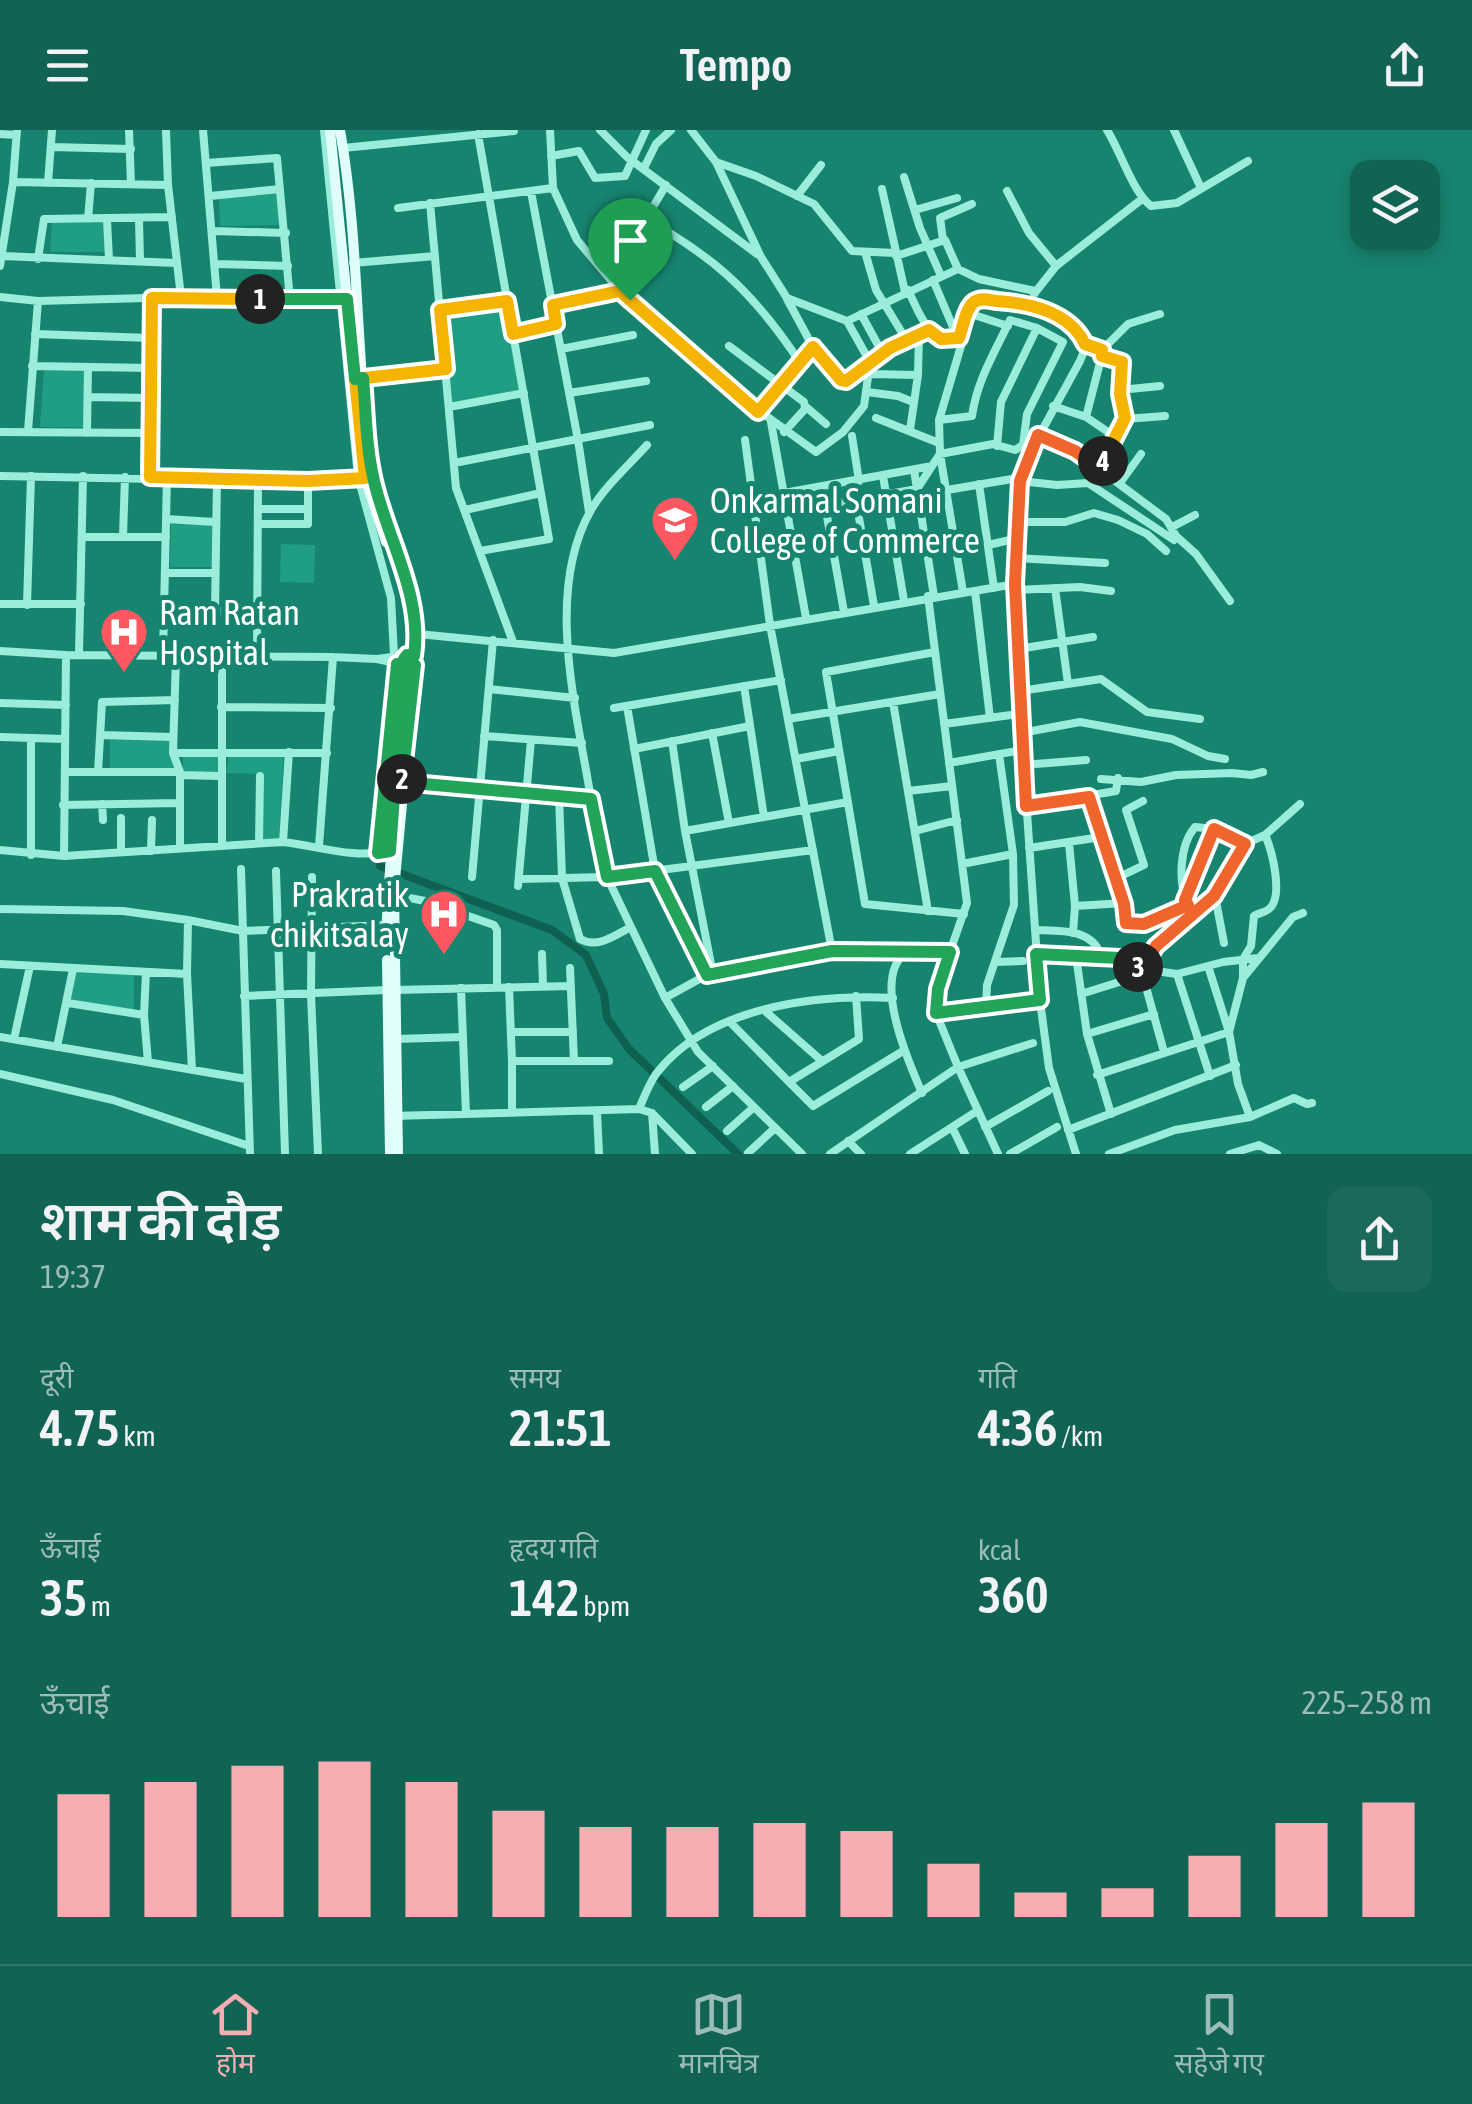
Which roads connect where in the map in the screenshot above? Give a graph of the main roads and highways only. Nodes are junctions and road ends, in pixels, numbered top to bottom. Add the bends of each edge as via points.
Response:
1 (327, 130) edge
2 (340, 130) edge
3 (359, 379) junction
4 (365, 478) junction
5 (406, 659) junction
6 (389, 854) junction
7 (392, 892) junction
8 (390, 990) junction
9 (392, 1116) junction
10 (390, 1154) edge
11 (398, 1154) edge

1 - 3 main road
2 - 3 main road
3 - 4 main road
4 - 5 main road via 404,592 410,621
4 - 5 main road via 418,634
5 - 6 main road
5 - 6 main road via 402,782
6 - 7 main road
7 - 8 main road
7 - 8 main road via 386,925
8 - 9 main road
8 - 9 main road
9 - 10 main road
9 - 11 main road

